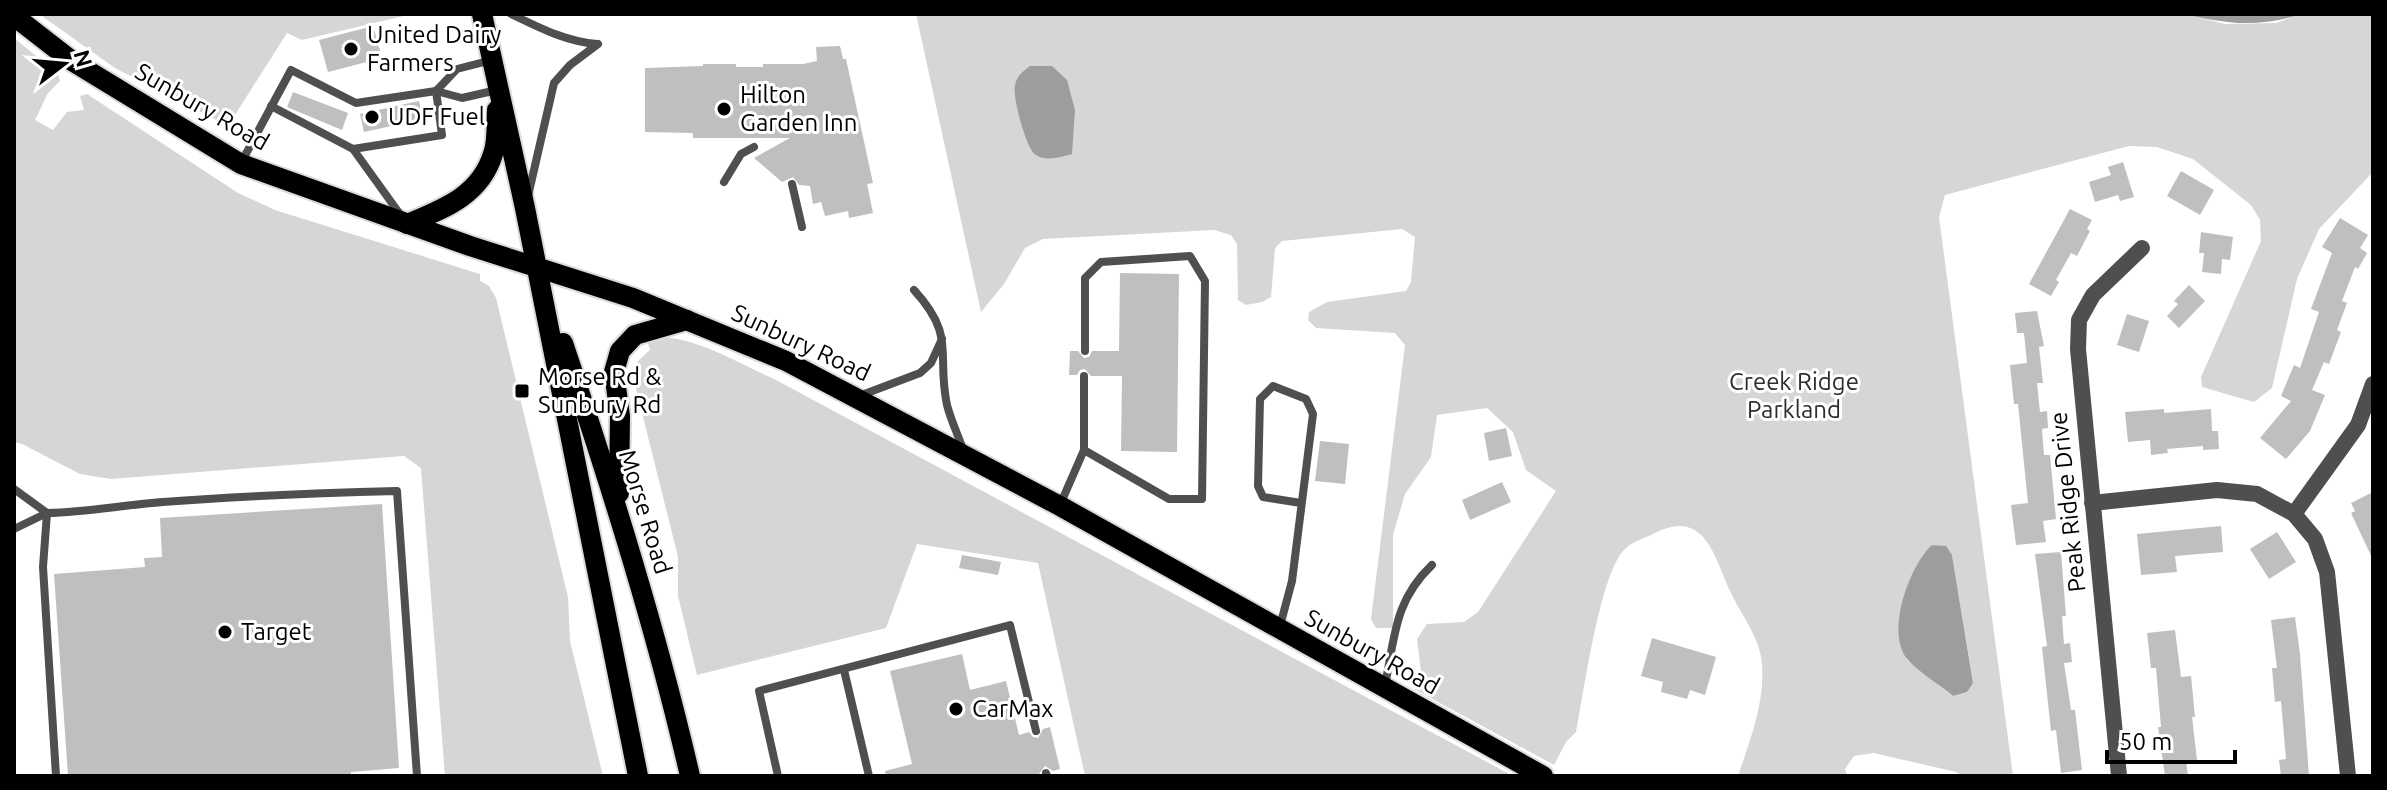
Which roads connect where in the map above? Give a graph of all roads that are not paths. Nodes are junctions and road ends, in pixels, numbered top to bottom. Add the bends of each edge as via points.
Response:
1 (482, 14) edge
2 (511, 14) edge
3 (14, 16) edge
4 (492, 60) junction
5 (499, 90) junction
6 (436, 91) junction
7 (271, 106) junction
8 (754, 147) dead end
9 (353, 149) junction
10 (241, 164) junction
11 (724, 182) dead end
12 (792, 184) dead end
13 (525, 208) junction
14 (407, 224) junction
15 (802, 227) dead end
16 (2142, 248) dead end
17 (537, 267) junction
18 (914, 290) dead end
19 (687, 320) junction
20 (943, 339) junction
21 (1085, 351) dead end
22 (1084, 376) dead end
23 (2373, 384) edge
24 (856, 397) junction
25 (1084, 450) junction
26 (966, 456) junction
27 (14, 489) edge
28 (1301, 503) junction
29 (2092, 503) junction
30 (1060, 506) junction
31 (618, 509) junction
32 (47, 513) junction
33 (2294, 514) junction
34 (14, 529) edge
35 (1432, 565) dead end
36 (1279, 631) junction
37 (844, 670) junction
38 (1384, 689) junction
39 (1036, 731) dead end
40 (56, 776) edge
41 (417, 776) edge
42 (638, 776) edge
43 (690, 776) edge
44 (778, 776) edge
45 (869, 776) edge
46 (1543, 776) edge
47 (2119, 776) edge
48 (2348, 776) edge

1 - 4 main road, Morse Road
2 - 13 lane via 574,42 598,44 554,83
3 - 10 main road, Sunbury Road via 72,61
4 - 5 main road, Morse Road
4 - 6 lane via 457,69
5 - 6 lane via 462,98
5 - 13 main road, Morse Road
5 - 14 main road via 494,154 476,186 454,204
6 - 7 lane via 356,103 291,70
6 - 9 lane via 442,135
7 - 9 lane
7 - 10 lane
8 - 11 lane via 741,154
9 - 14 lane
10 - 14 main road, Sunbury Road
12 - 15 lane
13 - 17 main road, Morse Road
14 - 17 main road, Sunbury Road
16 - 29 street, Peak Ridge Drive via 2093,295 2079,320
17 - 19 main road, Sunbury Road
17 - 31 main road, Morse Road
17 - 42 main road, Morse Road
18 - 20 lane via 932,311
19 - 24 main road, Sunbury Road
19 - 31 main road via 635,335 620,351 614,372 620,416
20 - 24 lane via 920,373
20 - 26 lane via 947,406
21 - 25 lane via 1085,278 1101,262 1190,256 1205,281 1202,499 1169,499
22 - 25 lane
23 - 33 street via 2358,425
24 - 26 main road, Sunbury Road
25 - 30 lane
26 - 30 main road, Sunbury Road
27 - 32 lane
28 - 28 lane via 1313,414 1306,399 1273,386 1260,399 1258,486 1263,497
28 - 36 lane via 1292,581
29 - 33 street via 2217,490 2257,494
29 - 47 street, Peak Ridge Drive
30 - 36 main road, Sunbury Road
31 - 43 main road, Morse Road
32 - 34 lane
32 - 40 lane via 43,567
32 - 41 lane via 266,494 397,491
33 - 48 street via 2315,539 2327,572
35 - 38 lane via 1400,608
36 - 38 main road, Sunbury Road
37 - 39 lane via 1010,625
37 - 44 lane via 759,691
37 - 45 lane
38 - 46 main road, Sunbury Road

